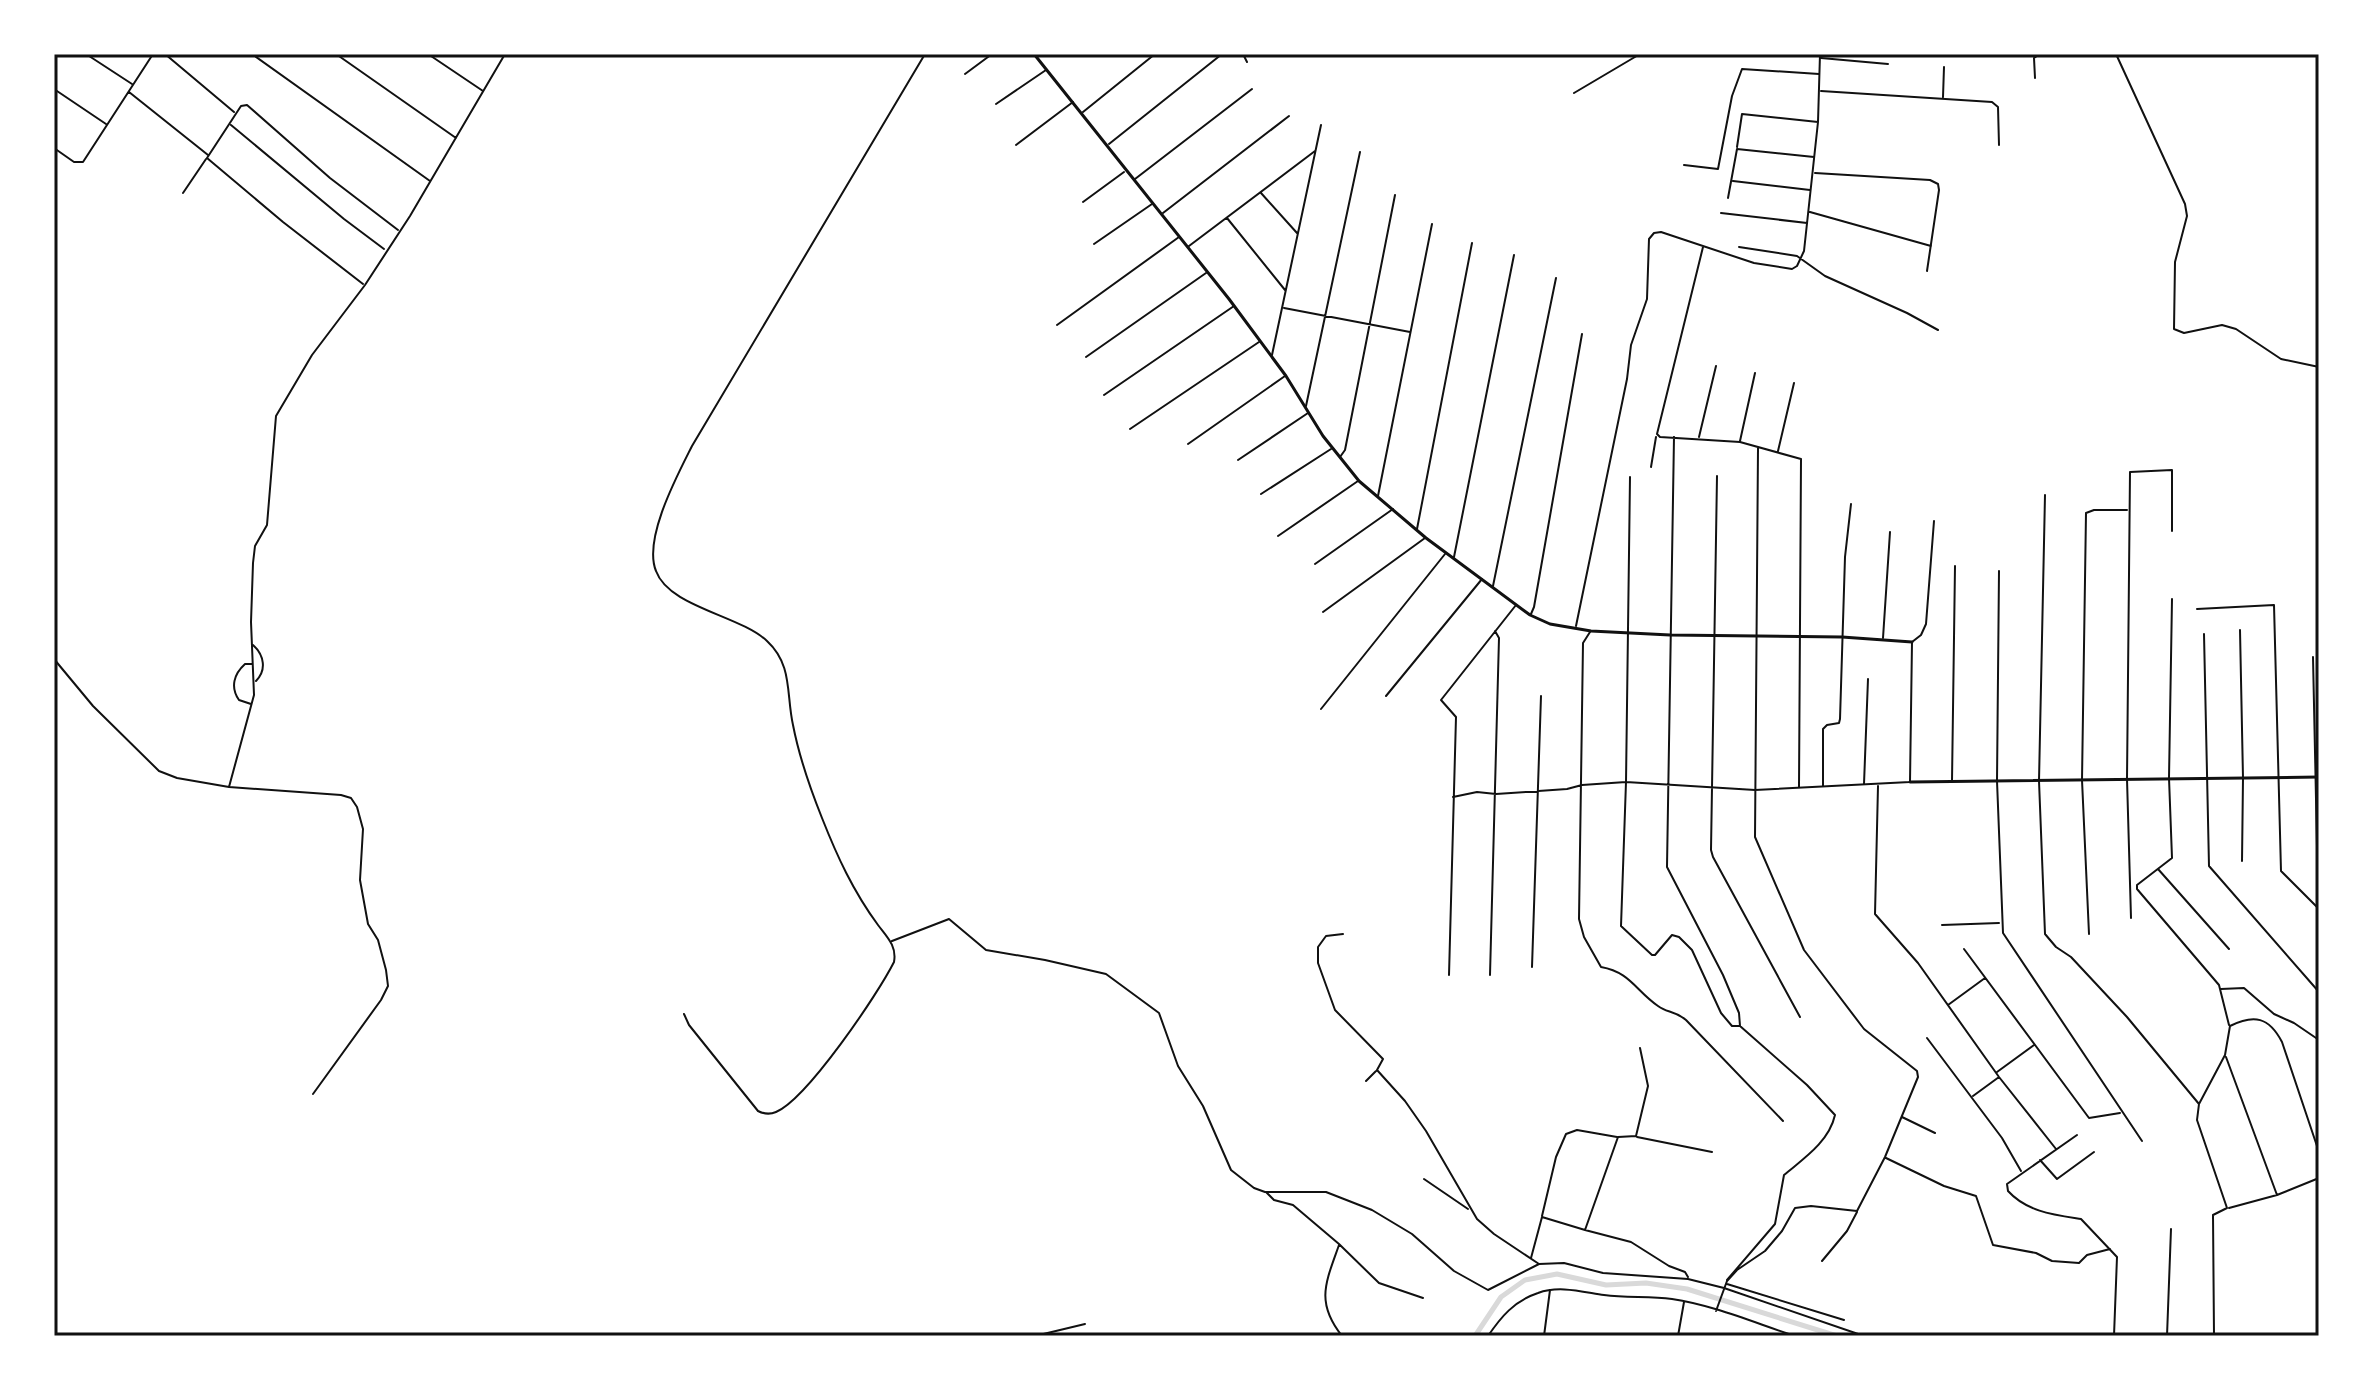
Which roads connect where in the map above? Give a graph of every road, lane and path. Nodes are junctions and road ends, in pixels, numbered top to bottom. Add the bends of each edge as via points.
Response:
1 (86, 54) edge
2 (153, 54) edge
3 (165, 54) edge
4 (252, 54) edge
5 (336, 54) edge
6 (428, 54) edge
7 (505, 54) edge
8 (925, 54) edge
9 (992, 54) edge
10 (1034, 54) edge
11 (1155, 54) edge
12 (1222, 54) edge
13 (1243, 54) edge
14 (1640, 54) edge
15 (2040, 54) edge
16 (2116, 54) edge
17 (1820, 56) edge
18 (1247, 62) dead end
19 (1888, 64) dead end
20 (1944, 67) dead end
21 (1047, 69) junction
22 (965, 74) dead end
23 (1820, 74) junction
24 (2035, 78) dead end
25 (133, 84) junction
26 (54, 89) edge
27 (1252, 89) dead end
28 (128, 91) junction
29 (483, 91) junction
30 (1820, 91) junction
31 (1574, 93) dead end
32 (1943, 98) junction
33 (1073, 102) junction
34 (996, 104) dead end
35 (1082, 113) junction
36 (236, 114) junction
37 (1289, 116) dead end
38 (1818, 122) junction
39 (107, 124) junction
40 (230, 124) junction
41 (1321, 125) dead end
42 (456, 138) junction
43 (1016, 145) dead end
44 (1108, 145) junction
45 (1999, 145) dead end
46 (54, 148) edge
47 (1737, 149) junction
48 (1316, 150) junction
49 (1360, 152) dead end
50 (208, 156) junction
51 (1815, 157) junction
52 (1684, 165) dead end
53 (1128, 170) junction
54 (1814, 172) junction
55 (1135, 179) junction
56 (1731, 181) junction
57 (430, 182) junction
58 (1811, 190) junction
59 (1261, 192) junction
60 (183, 193) dead end
61 (1395, 195) dead end
62 (1728, 198) dead end
63 (1083, 202) dead end
64 (1154, 203) junction
65 (1809, 211) junction
66 (1162, 213) junction
67 (1721, 213) dead end
68 (1227, 218) junction
69 (1808, 223) junction
70 (1432, 224) dead end
71 (399, 231) junction
72 (1298, 234) junction
73 (1180, 236) junction
74 (1472, 243) dead end
75 (1094, 244) dead end
76 (1704, 244) junction
77 (1931, 246) junction
78 (1188, 247) junction
79 (1739, 247) dead end
80 (386, 251) junction
81 (1514, 255) dead end
82 (1802, 258) junction
83 (1927, 271) dead end
84 (1208, 272) junction
85 (1556, 278) dead end
86 (365, 285) junction
87 (1286, 291) junction
88 (1234, 306) junction
89 (1282, 308) junction
90 (1325, 316) junction
91 (1057, 325) dead end
92 (1369, 325) junction
93 (1938, 330) dead end
94 (1410, 332) junction
95 (1582, 334) dead end
96 (1260, 341) junction
97 (1086, 357) dead end
98 (1272, 357) junction
99 (1716, 366) dead end
100 (2319, 367) edge
101 (1755, 373) dead end
102 (1286, 376) junction
103 (1794, 383) dead end
104 (1104, 395) dead end
105 (1307, 410) junction
106 (1130, 429) dead end
107 (1657, 434) junction
108 (1674, 437) junction
109 (1698, 438) junction
110 (1740, 442) junction
111 (1188, 444) dead end
112 (1332, 448) junction
113 (1758, 448) junction
114 (1778, 452) junction
115 (1340, 458) junction
116 (1238, 460) dead end
117 (1651, 467) dead end
118 (1717, 476) dead end
119 (1630, 477) dead end
120 (1359, 481) junction
121 (1261, 494) dead end
122 (2045, 495) dead end
123 (1378, 496) junction
124 (1851, 504) dead end
125 (1393, 509) junction
126 (2129, 510) junction
127 (1934, 521) dead end
128 (1417, 530) junction
129 (2172, 531) dead end
130 (1890, 532) dead end
131 (1278, 536) dead end
132 (1426, 538) junction
133 (1446, 553) junction
134 (1454, 558) junction
135 (1315, 564) dead end
136 (1955, 566) dead end
137 (1999, 571) dead end
138 (1482, 578) junction
139 (1493, 586) junction
140 (2172, 599) dead end
141 (1517, 604) junction
142 (2197, 609) dead end
143 (1323, 612) dead end
144 (1530, 615) junction
145 (1576, 629) junction
146 (2240, 630) dead end
147 (1495, 631) junction
148 (1591, 631) junction
149 (1628, 634) junction
150 (2204, 634) dead end
151 (1670, 635) junction
152 (1800, 635) junction
153 (1713, 636) junction
154 (1757, 636) junction
155 (1842, 637) junction
156 (1883, 639) junction
157 (1912, 642) junction
158 (252, 645) junction
159 (2313, 657) dead end
160 (54, 659) edge
161 (253, 664) junction
162 (1868, 679) dead end
163 (254, 682) junction
164 (1386, 696) dead end
165 (1541, 696) dead end
166 (253, 704) junction
167 (1321, 709) dead end
168 (2317, 777) edge
169 (2169, 778) junction
170 (2207, 778) junction
171 (2243, 778) junction
172 (2280, 778) junction
173 (2127, 779) junction
174 (2082, 780) junction
175 (1997, 781) junction
176 (2039, 781) junction
177 (1626, 782) junction
178 (1910, 782) junction
179 (1952, 782) junction
180 (1878, 784) junction
181 (1582, 785) junction
182 (1669, 785) junction
183 (1864, 785) junction
184 (229, 787) junction
185 (1823, 787) junction
186 (1713, 788) junction
187 (1799, 788) junction
188 (1755, 790) junction
189 (1538, 791) junction
190 (1496, 794) junction
191 (1453, 797) junction
192 (2317, 846) dead end
193 (2242, 861) dead end
194 (2157, 868) junction
195 (2319, 909) edge
196 (2131, 918) dead end
197 (2000, 923) junction
198 (1942, 925) dead end
199 (1343, 934) dead end
200 (2089, 934) dead end
201 (891, 942) junction
202 (1964, 949) dead end
203 (2229, 949) dead end
204 (1532, 967) dead end
205 (1449, 975) dead end
206 (1490, 975) dead end
207 (1985, 977) junction
208 (2220, 989) junction
209 (2319, 992) edge
210 (1947, 1006) junction
211 (684, 1014) dead end
212 (1800, 1017) dead end
213 (1740, 1026) junction
214 (2230, 1026) junction
215 (1927, 1038) dead end
216 (2319, 1040) edge
217 (2034, 1045) junction
218 (1640, 1048) dead end
219 (2225, 1055) junction
220 (1377, 1070) junction
221 (1996, 1073) junction
222 (1999, 1077) junction
223 (1366, 1081) dead end
224 (313, 1094) dead end
225 (1972, 1097) junction
226 (2199, 1104) junction
227 (2121, 1113) junction
228 (1901, 1117) junction
229 (1783, 1121) dead end
230 (1935, 1133) dead end
231 (2077, 1135) dead end
232 (1636, 1136) junction
233 (1618, 1137) junction
234 (2142, 1141) dead end
235 (2056, 1149) junction
236 (1712, 1152) dead end
237 (2094, 1152) dead end
238 (2319, 1152) edge
239 (1885, 1157) junction
240 (2039, 1159) junction
241 (2021, 1172) junction
242 (2319, 1178) edge
243 (1424, 1179) dead end
244 (1265, 1192) junction
245 (2277, 1195) junction
246 (2227, 1208) junction
247 (1469, 1209) junction
248 (1857, 1211) junction
249 (1542, 1217) junction
250 (2171, 1229) dead end
251 (1585, 1230) junction
252 (1339, 1244) junction
253 (2111, 1249) junction
254 (1531, 1259) junction
255 (1822, 1261) dead end
256 (1539, 1264) junction
257 (1688, 1279) junction
258 (1725, 1284) junction
259 (1550, 1290) junction
260 (1423, 1298) dead end
261 (1684, 1301) junction
262 (1716, 1311) junction
263 (1844, 1320) dead end
264 (1085, 1324) dead end
265 (1035, 1336) edge
266 (1342, 1336) edge
267 (1488, 1336) edge
268 (1544, 1336) edge
269 (1678, 1336) edge
270 (1795, 1336) edge
271 (1864, 1336) edge
272 (2114, 1336) edge
273 (2167, 1336) edge
274 (2214, 1336) edge

1 - 25 street
2 - 25 street
3 - 36 street
4 - 57 street
5 - 42 street
6 - 29 street
7 - 29 street
8 - 201 street via 692,446 652,553 666,588 750,629 781,658 811,790 838,860 859,900
9 - 22 street
10 - 21 street
11 - 35 street
12 - 44 street
13 - 18 street
14 - 31 street
15 - 24 street via 2034,58
16 - 100 street via 2185,204 2187,216 2175,262 2174,329 2184,333 2222,325 2281,359
17 - 19 street
17 - 23 street
20 - 32 street
21 - 33 street
21 - 34 street
23 - 30 street
23 - 52 street via 1742,69 1718,169
25 - 28 street
26 - 39 street
27 - 55 street
28 - 39 street
28 - 50 street
29 - 42 street
30 - 32 street
30 - 38 street
32 - 45 street via 1996,103
33 - 35 street
33 - 43 street
35 - 44 street
36 - 40 street
36 - 71 street via 248,106
37 - 66 street
38 - 47 street via 1742,114
38 - 51 street
39 - 46 street via 83,162
40 - 50 street
40 - 80 street
41 - 48 street
42 - 57 street
44 - 53 street
47 - 51 street
47 - 56 street
48 - 59 street
48 - 72 street
49 - 90 street
50 - 60 street
50 - 86 street
51 - 54 street
53 - 55 street
53 - 63 street
54 - 58 street
54 - 77 street via 1938,184
55 - 64 street
56 - 58 street
56 - 62 street
57 - 71 street
58 - 65 street
59 - 68 street
59 - 72 street
61 - 92 street
64 - 66 street
64 - 75 street
65 - 69 street
65 - 77 street
66 - 73 street
67 - 69 street
68 - 78 street
68 - 87 street
69 - 82 street
70 - 94 street
71 - 80 street
72 - 87 street
73 - 78 street
73 - 91 street
74 - 128 street
76 - 82 street via 1754,263 1792,269
76 - 107 street
76 - 145 street via 1661,232 1649,239 1647,299 1631,345
77 - 83 street
78 - 84 street
79 - 82 street
80 - 86 street
81 - 134 street
82 - 93 street via 1825,276
84 - 88 street
84 - 97 street
85 - 139 street
86 - 158 street via 312,355 276,416 267,525 255,546 253,563
87 - 89 street
88 - 96 street
88 - 104 street
89 - 90 street
89 - 98 street
90 - 92 street
90 - 105 street
92 - 94 street
92 - 115 street
94 - 123 street
95 - 144 street
96 - 98 street
96 - 106 street
98 - 102 street
99 - 109 street
101 - 110 street
102 - 105 street
102 - 111 street
103 - 114 street
105 - 112 street
105 - 116 street
107 - 108 street
107 - 117 street
108 - 109 street
108 - 151 street
109 - 110 street
110 - 113 street
112 - 115 street
112 - 121 street
113 - 114 street
113 - 154 street
114 - 152 street via 1801,459
115 - 120 street
118 - 153 street
119 - 149 street
120 - 123 street
120 - 131 street
122 - 176 street
123 - 125 street
124 - 155 street
125 - 128 street
125 - 135 street
126 - 129 street via 2130,472 2172,470
126 - 173 street
126 - 174 street via 2086,513
127 - 157 street via 1926,624
128 - 132 street
130 - 156 street
132 - 133 street
132 - 143 street
133 - 134 street
133 - 167 street
134 - 138 street
136 - 179 street
137 - 175 street
138 - 139 street
138 - 164 street
139 - 141 street
140 - 169 street
141 - 144 street
141 - 147 street
142 - 172 street via 2274,605
144 - 145 street
145 - 148 street
146 - 171 street
147 - 190 street
147 - 191 street via 1441,700 1456,717
148 - 149 street
148 - 181 street via 1583,643
149 - 151 street
149 - 177 street
150 - 170 street
151 - 153 street
151 - 182 street
152 - 154 street
152 - 155 street
152 - 187 street
153 - 154 street
153 - 186 street
154 - 188 street
155 - 156 street
155 - 185 street via 1840,719 1823,729
156 - 157 street
157 - 178 street
158 - 161 street
158 - 163 street via 263,664
159 - 168 street
160 - 184 street via 159,771
161 - 163 street
161 - 166 street via 245,664 234,682 239,700
162 - 183 street
163 - 166 street
165 - 189 street
166 - 184 street
168 - 172 street
168 - 192 street
169 - 170 street
169 - 173 street
169 - 194 street via 2172,858
170 - 171 street
170 - 209 street via 2209,866
171 - 172 street
171 - 193 street
172 - 195 street via 2281,871
173 - 174 street
173 - 196 street
174 - 176 street
174 - 200 street
175 - 176 street
175 - 179 street
175 - 197 street
176 - 226 street via 2045,934 2127,1017
177 - 181 street
177 - 182 street
177 - 213 street via 1621,926 1652,955 1672,935 1686,942 1721,1013 1732,1026
178 - 179 street
178 - 180 street
180 - 183 street
180 - 210 street via 1875,914
181 - 189 street
181 - 229 street via 1579,919 1601,967 1618,970 1658,1006 1686,1020
182 - 186 street
182 - 213 street via 1667,867 1723,975
183 - 185 street
184 - 224 street via 341,795 357,807 363,829 360,880 388,986
185 - 187 street
186 - 188 street
186 - 212 street via 1713,857
187 - 188 street
188 - 228 street via 1755,837 1804,950 1864,1029 1917,1071
189 - 190 street
189 - 204 street
190 - 191 street
190 - 206 street
191 - 205 street
194 - 203 street
194 - 208 street via 2137,889
197 - 198 street
197 - 227 street
199 - 220 street via 1321,940 1318,963 1337,1014 1383,1059
201 - 211 street via 894,962 859,1017 805,1087 777,1112 758,1111
201 - 244 street via 949,919 986,950 1106,974 1159,1013 1178,1066 1203,1106 1231,1170
202 - 207 street
207 - 210 street
207 - 217 street
208 - 214 street
208 - 216 street via 2244,988 2274,1014
210 - 221 street
213 - 258 street via 1835,1115 1817,1147 1784,1175 1775,1224
214 - 219 street
214 - 238 street via 2255,1018 2275,1029
215 - 225 street
217 - 221 street
217 - 227 street via 2089,1118
218 - 232 street via 1648,1086
219 - 226 street
219 - 245 street
220 - 223 street
220 - 247 street via 1426,1131
221 - 222 street
222 - 225 street
222 - 235 street
225 - 241 street
226 - 246 street via 2197,1120
227 - 234 street
228 - 230 street
228 - 239 street
231 - 235 street
232 - 233 street
232 - 236 street
233 - 249 street via 1577,1130 1566,1134
233 - 251 street
235 - 240 street
237 - 240 street via 2057,1179
239 - 248 street
239 - 253 street via 1976,1196 1993,1245 2061,1263 2079,1263 2087,1255
240 - 241 street
241 - 253 street via 2007,1184 2017,1201 2059,1217 2081,1219
242 - 245 street
243 - 247 street
244 - 252 street via 1293,1205
244 - 256 street via 1326,1192 1372,1210 1488,1290
245 - 246 street
246 - 274 street via 2213,1215
247 - 254 street via 1481,1224
248 - 255 street
248 - 258 street via 1795,1208 1774,1241
249 - 251 street
249 - 254 street
250 - 273 street
251 - 257 street via 1639,1246 1685,1272
252 - 260 street via 1379,1283
252 - 266 street via 1324,1297
253 - 272 street via 2117,1257
254 - 256 street
256 - 257 street
257 - 258 street
258 - 262 street
258 - 263 street
258 - 271 street
259 - 261 street
259 - 267 street via 1505,1311
259 - 268 street
261 - 262 street
261 - 269 street
262 - 270 street
264 - 265 street

